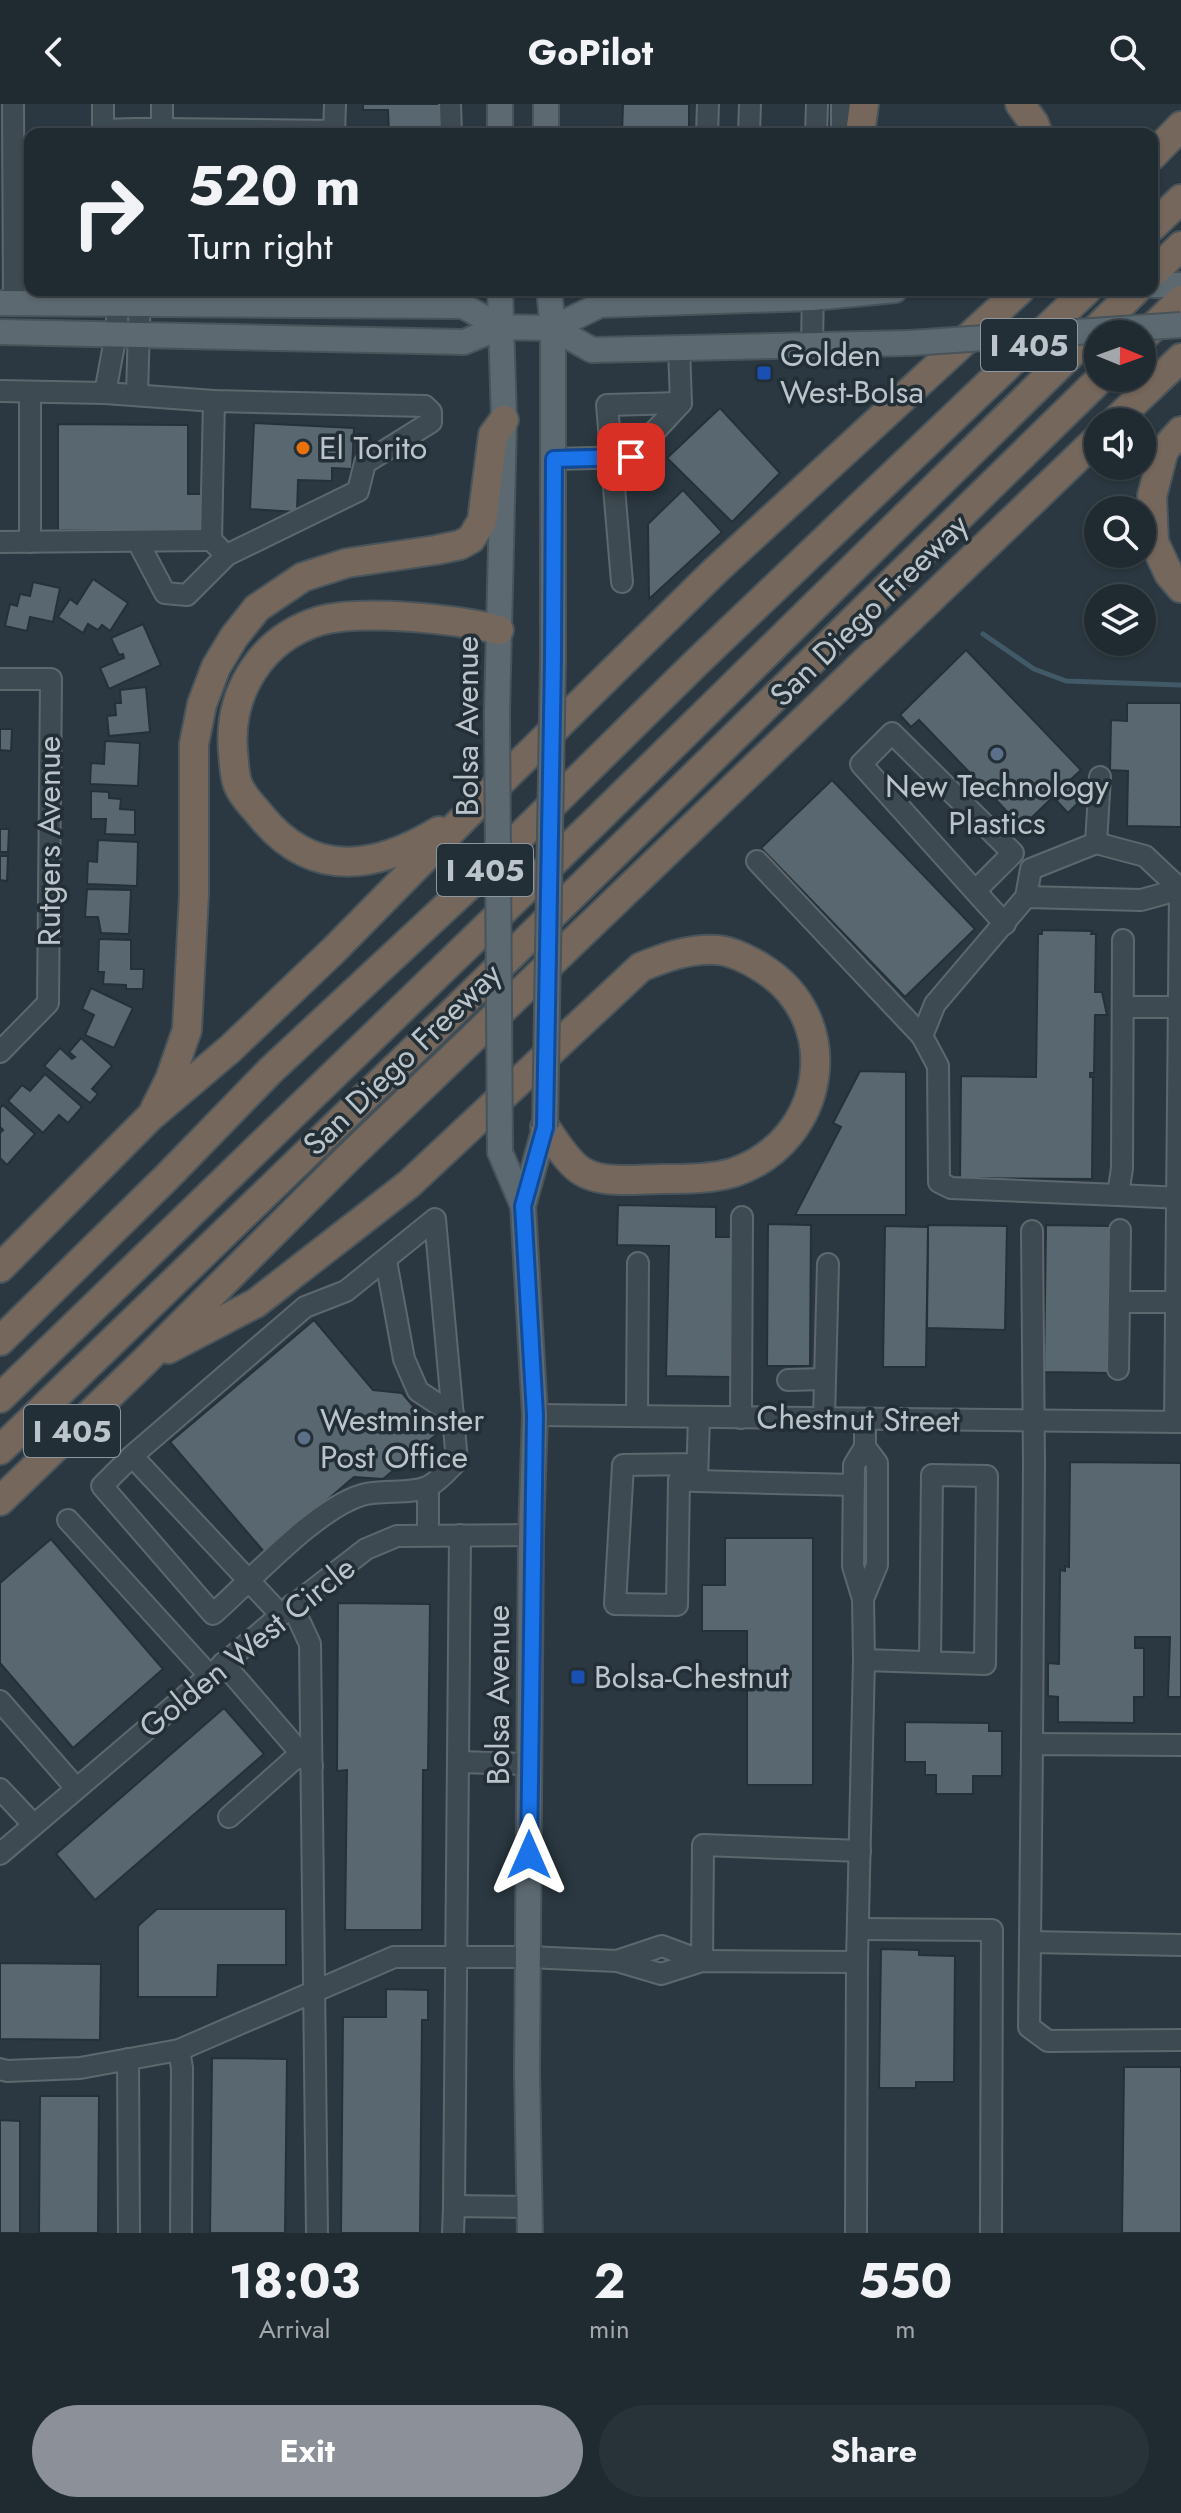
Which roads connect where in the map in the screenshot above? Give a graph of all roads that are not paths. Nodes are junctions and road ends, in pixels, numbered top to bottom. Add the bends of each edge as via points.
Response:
1 (13, 104) edge
2 (103, 104) edge
3 (162, 104) edge
4 (335, 104) edge
5 (450, 104) edge
6 (500, 104) edge
7 (546, 104) edge
8 (708, 104) edge
9 (750, 104) edge
10 (817, 104) edge
11 (842, 104) edge
12 (864, 104) edge
13 (1020, 104) edge
14 (1181, 126) edge
15 (103, 128) edge
16 (162, 128) edge
17 (336, 128) edge
18 (451, 128) edge
19 (500, 128) edge
20 (546, 128) edge
21 (707, 128) edge
22 (749, 128) edge
23 (816, 128) edge
24 (842, 128) edge
25 (861, 128) edge
26 (1036, 128) edge
27 (21, 146) edge
28 (1158, 150) edge
29 (1181, 199) edge
30 (1158, 221) edge
31 (1181, 246) edge
32 (1158, 268) edge
33 (1158, 285) edge
34 (1181, 285) edge
35 (500, 296) edge
36 (550, 296) edge
37 (773, 296) edge
38 (812, 296) edge
39 (1081, 296) edge
40 (1130, 296) edge
41 (130, 297) edge
42 (341, 297) edge
43 (1010, 297) edge
44 (433, 298) edge
45 (1181, 300) edge
46 (7, 303) edge
47 (1156, 324) edge
48 (1181, 325) edge
49 (501, 327) junction
50 (553, 328) junction
51 (0, 332) edge
52 (127, 334) junction
53 (812, 344) junction
54 (679, 348) junction
55 (1181, 358) edge
56 (0, 391) edge
57 (30, 392) junction
58 (1087, 392) edge
59 (105, 393) junction
60 (137, 395) junction
61 (972, 400) junction
62 (214, 401) junction
63 (681, 403) junction
64 (1129, 408) edge
65 (504, 420) junction
66 (1181, 431) edge
67 (1084, 451) edge
68 (612, 457) junction
69 (554, 459) junction
70 (211, 540) junction
71 (0, 542) edge
72 (30, 542) junction
73 (138, 542) junction
74 (227, 555) junction
75 (622, 582) dead end
76 (1181, 588) edge
77 (825, 595) junction
78 (499, 630) junction
79 (0, 679) edge
80 (1100, 777) dead end
81 (468, 814) junction
82 (1096, 843) junction
83 (1013, 853) junction
84 (757, 861) dead end
85 (1031, 869) junction
86 (1181, 889) edge
87 (975, 891) junction
88 (1026, 897) junction
89 (1005, 924) junction
90 (1180, 936) edge
91 (1123, 940) dead end
92 (1123, 1007) junction
93 (1179, 1007) edge
94 (922, 1036) junction
95 (0, 1052) edge
96 (1180, 1065) edge
97 (151, 1116) junction
98 (545, 1127) junction
99 (348, 1158) junction
100 (1118, 1195) junction
101 (1179, 1198) edge
102 (523, 1206) junction
103 (742, 1217) dead end
104 (1120, 1230) dead end
105 (1032, 1231) dead end
106 (217, 1239) junction
107 (386, 1261) junction
108 (638, 1263) dead end
109 (828, 1264) dead end
110 (0, 1268) edge
111 (1119, 1302) junction
112 (1176, 1302) junction
113 (0, 1341) edge
114 (144, 1362) junction
115 (1118, 1369) dead end
116 (825, 1379) junction
117 (788, 1380) dead end
118 (0, 1398) edge
119 (453, 1414) junction
120 (535, 1415) junction
121 (637, 1416) junction
122 (699, 1417) junction
123 (741, 1418) junction
124 (824, 1419) junction
125 (865, 1419) junction
126 (1034, 1421) junction
127 (1178, 1422) edge
128 (865, 1447) junction
129 (0, 1450) edge
130 (132, 1456) junction
131 (697, 1472) junction
132 (854, 1485) junction
133 (428, 1487) junction
134 (0, 1501) edge
135 (68, 1520) dead end
136 (428, 1535) junction
137 (460, 1535) junction
138 (531, 1535) junction
139 (250, 1582) junction
140 (863, 1599) junction
141 (287, 1610) junction
142 (864, 1660) junction
143 (930, 1662) junction
144 (216, 1669) junction
145 (0, 1701) edge
146 (1032, 1744) junction
147 (1181, 1745) edge
148 (307, 1760) junction
149 (459, 1762) junction
150 (529, 1764) junction
151 (76, 1788) junction
152 (0, 1789) edge
153 (229, 1817) dead end
154 (33, 1824) junction
155 (860, 1851) junction
156 (0, 1854) edge
157 (859, 1929) junction
158 (1030, 1942) junction
159 (1181, 1945) edge
160 (458, 1957) junction
161 (528, 1957) junction
162 (702, 1961) junction
163 (857, 1962) junction
164 (314, 1991) junction
165 (1181, 2040) edge
166 (179, 2050) junction
167 (128, 2059) junction
168 (0, 2069) edge
169 (454, 2206) junction
170 (529, 2207) junction
171 (129, 2233) edge
172 (181, 2233) edge
173 (317, 2233) edge
174 (453, 2233) edge
175 (530, 2233) edge
176 (856, 2233) edge
177 (991, 2233) edge

1 - 27 street
2 - 15 street
3 - 16 street
4 - 17 street
5 - 18 street
6 - 19 main road
7 - 20 main road
8 - 21 street
9 - 22 street
10 - 23 street
11 - 24 street
12 - 25 highway
13 - 26 highway
14 - 28 highway
27 - 46 street
29 - 30 highway
31 - 32 highway
33 - 34 main road
35 - 49 main road, Bolsa Avenue
36 - 50 main road, Bolsa Avenue
37 - 50 main road via 600,305
38 - 53 street
39 - 61 highway, I 405
40 - 77 highway
41 - 42 main road
41 - 46 main road
41 - 52 street
42 - 44 main road
43 - 81 highway via 715,571
44 - 49 main road via 463,306
45 - 47 highway
48 - 53 main road, bridge via 862,346
49 - 50 main road
49 - 52 main road via 464,342
49 - 65 main road, Bolsa Avenue
50 - 54 main road via 592,350
50 - 69 main road, Bolsa Avenue
51 - 52 main road
52 - 59 street
52 - 60 street
53 - 54 main road
54 - 63 street
55 - 64 highway
56 - 57 street
57 - 59 street
57 - 72 street
58 - 106 highway
59 - 60 street
60 - 62 street
61 - 77 highway
61 - 113 highway, I 405 via 271,1070
62 - 70 street
62 - 74 street via 425,406 431,412 431,422 365,463 358,491
63 - 68 street via 631,457
63 - 68 street via 607,405
65 - 78 main road, Bolsa Avenue
65 - 97 highway via 493,435 482,521 471,539 303,577 257,608 216,667 194,744 187,1030
66 - 76 highway via 1164,450 1152,496 1154,542
67 - 99 highway, San Diego Freeway / I 405
68 - 69 street
68 - 75 street
69 - 98 main road, Bolsa Avenue, bridge
70 - 73 street
70 - 74 street
71 - 72 street
72 - 73 street
73 - 74 street via 165,593 176,596 187,595
77 - 118 highway
78 - 81 highway via 397,617 316,622 280,641 248,674 232,727 243,795 271,828 317,859 388,857
78 - 102 main road, Bolsa Avenue, bridge via 500,1152
79 - 95 street, Rutgers Avenue via 51,679 48,1003
80 - 82 street
81 - 97 highway via 242,1038
82 - 85 street
82 - 86 street via 1145,856
83 - 85 street
83 - 87 street
83 - 87 street via 892,733 861,764
84 - 94 street
85 - 88 street
86 - 88 street via 1141,900
86 - 90 street
87 - 89 street
88 - 89 street
89 - 94 street via 935,1004
90 - 93 street
91 - 92 street
92 - 93 street
92 - 100 street
93 - 96 street
94 - 100 street via 938,1066 939,1182 951,1188
96 - 101 street
97 - 110 highway
98 - 102 main road, Bolsa Avenue
98 - 114 highway via 576,1167 602,1178 733,1173 765,1157 795,1130 810,1099 816,1070 813,1035 799,1001 777,977 720,950 692,950 641,967 409,1184 256,1303
99 - 106 highway via 293,1184
99 - 114 highway, San Diego Freeway / I 405
100 - 101 street
101 - 112 street
102 - 120 main road, Bolsa Avenue
103 - 123 street
104 - 111 street
105 - 126 street
106 - 129 highway
107 - 119 street via 404,1359 413,1380 425,1397
107 - 119 street via 435,1219
107 - 130 street via 346,1291 305,1307
108 - 121 street
109 - 116 street
111 - 112 street
111 - 115 street
112 - 127 street
114 - 134 highway, San Diego Freeway / I 405
116 - 117 street
116 - 124 street
119 - 133 street via 457,1461
120 - 121 street, Chestnut Street
120 - 138 main road, Bolsa Avenue
121 - 122 street, Chestnut Street
122 - 123 street, Chestnut Street
122 - 131 street
123 - 124 street, Chestnut Street
124 - 125 street, Chestnut Street
125 - 126 street, Chestnut Street
125 - 128 street
126 - 127 street, Chestnut Street
126 - 146 street
128 - 132 street via 854,1465
128 - 140 street via 877,1463 877,1565
130 - 139 street
130 - 139 street via 102,1486 213,1614
131 - 131 street via 679,1480 677,1605 615,1604 623,1465
131 - 132 street via 704,1483
132 - 140 street via 853,1566
133 - 136 street
133 - 139 street via 362,1495 325,1515
135 - 144 street
136 - 137 street, Golden West Circle
136 - 141 street, Golden West Circle via 397,1536 366,1549
137 - 138 street, Golden West Circle
137 - 149 street
138 - 150 main road, Bolsa Avenue
139 - 141 street
140 - 142 street
141 - 144 street, Golden West Circle
141 - 148 street via 310,1644
142 - 143 street
142 - 155 street
143 - 143 street via 985,1664 987,1476 932,1475
144 - 148 street
144 - 151 street, Golden West Circle
145 - 151 street
146 - 147 street
146 - 158 street
148 - 153 street
148 - 164 street
149 - 150 street
149 - 160 street
150 - 161 main road, Bolsa Avenue
151 - 154 street, Golden West Circle
152 - 154 street
154 - 156 street, Golden West Circle
155 - 157 street
155 - 162 street via 703,1845
157 - 163 street
157 - 177 street via 992,1930
158 - 159 street
158 - 165 street via 1029,2027 1048,2041
160 - 161 street
160 - 164 street via 394,1957
160 - 169 street
161 - 162 street via 617,1961 661,1974
161 - 170 main road, Bolsa Avenue
162 - 163 street
163 - 176 street
164 - 166 street
164 - 173 street
166 - 167 street
166 - 172 street
167 - 168 street via 80,2068
167 - 171 street
169 - 170 street
169 - 174 street
170 - 175 main road, Bolsa Avenue

